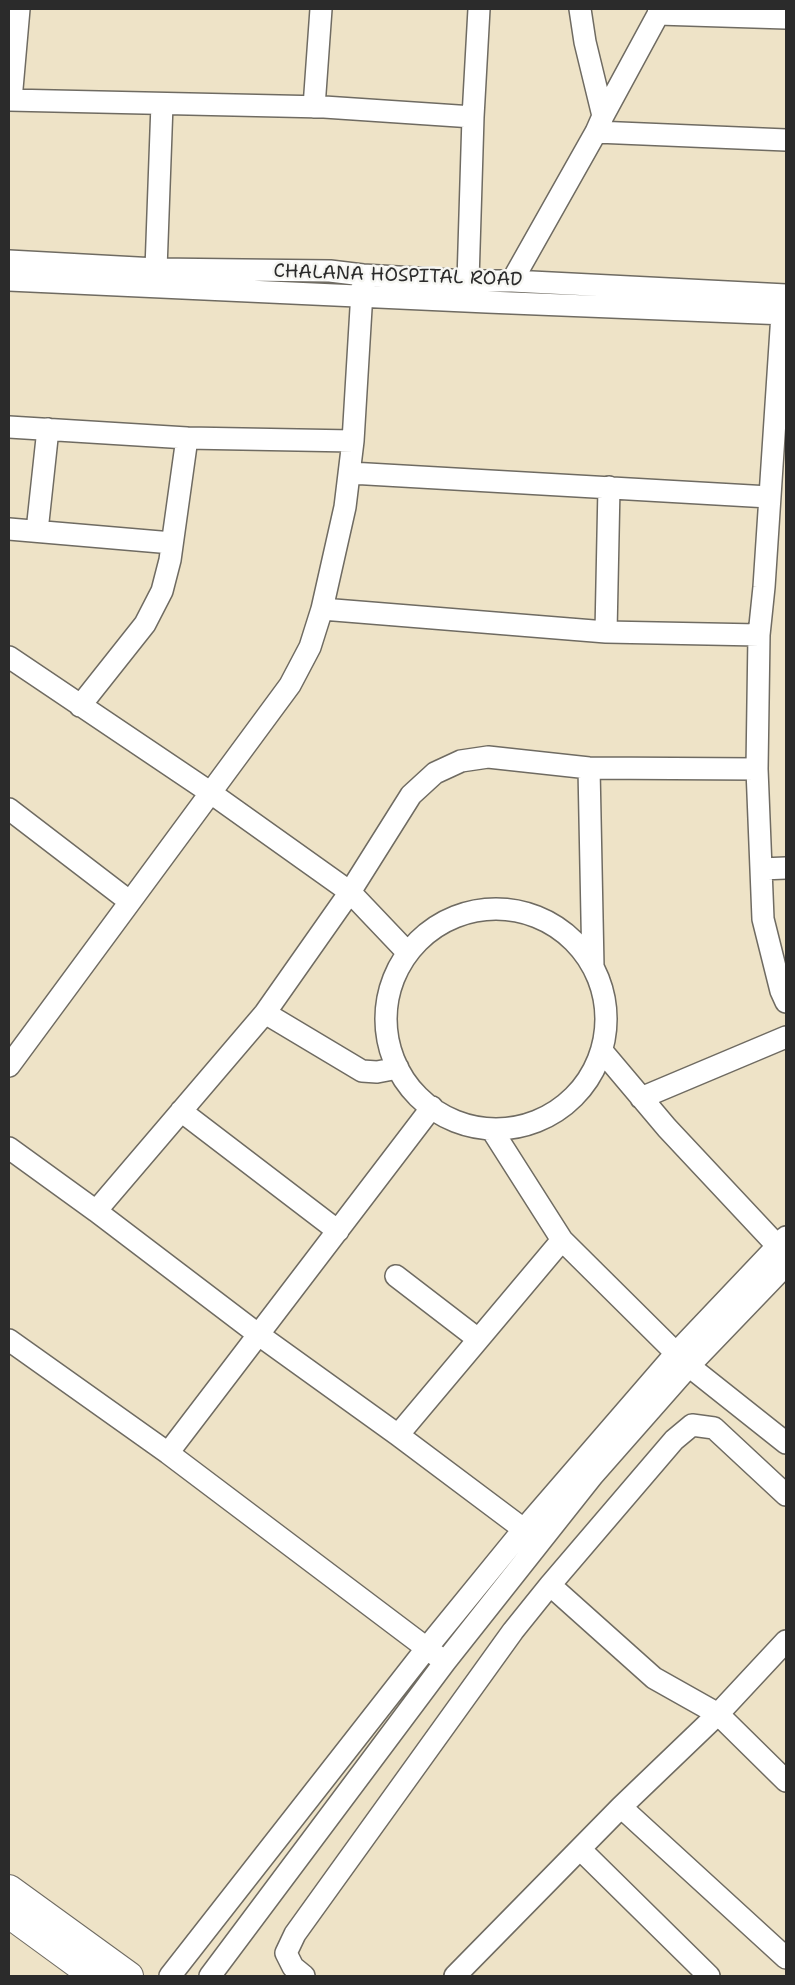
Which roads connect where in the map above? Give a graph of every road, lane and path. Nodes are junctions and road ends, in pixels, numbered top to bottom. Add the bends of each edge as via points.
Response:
1 (19, 9) edge
2 (321, 9) edge
3 (479, 9) edge
4 (580, 9) edge
5 (659, 11) edge
6 (786, 18) edge
7 (10, 100) edge
8 (162, 104) junction
9 (314, 107) junction
10 (473, 117) junction
11 (600, 124) junction
12 (786, 140) edge
13 (9, 261) edge
14 (156, 268) junction
15 (363, 275) junction
16 (9, 280) edge
17 (468, 281) junction
18 (512, 281) junction
19 (362, 297) junction
20 (784, 304) edge
21 (9, 427) edge
22 (48, 429) junction
23 (187, 438) junction
24 (353, 441) junction
25 (779, 468) edge
26 (350, 473) junction
27 (609, 487) junction
28 (769, 496) junction
29 (9, 529) edge
30 (37, 531) junction
31 (172, 543) junction
32 (322, 609) junction
33 (606, 632) junction
34 (759, 635) junction
35 (9, 657) edge
36 (80, 706) junction
37 (589, 768) junction
38 (757, 770) junction
39 (211, 793) junction
40 (9, 809) edge
41 (786, 868) edge
42 (760, 869) junction
43 (350, 892) junction
44 (129, 901) junction
45 (408, 953) junction
46 (593, 967) junction
47 (786, 1002) edge
48 (265, 1013) junction
49 (786, 1037) edge
50 (602, 1052) junction
51 (9, 1066) edge
52 (398, 1068) junction
53 (640, 1098) junction
54 (432, 1107) junction
55 (181, 1111) junction
56 (492, 1130) junction
57 (9, 1148) edge
58 (96, 1211) junction
59 (338, 1231) junction
60 (562, 1240) junction
61 (784, 1251) edge
62 (396, 1276) dead end
63 (260, 1335) junction
64 (478, 1339) junction
65 (9, 1340) edge
66 (682, 1360) junction
67 (398, 1435) junction
68 (786, 1443) edge
69 (168, 1453) junction
70 (786, 1495) edge
71 (532, 1536) junction
72 (550, 1585) junction
73 (786, 1641) edge
74 (426, 1649) junction
75 (445, 1662) junction
76 (718, 1714) junction
77 (786, 1781) edge
78 (621, 1807) junction
79 (580, 1849) junction
80 (9, 1889) edge
81 (9, 1914) edge
82 (786, 1958) edge
83 (94, 1976) edge
84 (129, 1976) edge
85 (170, 1976) edge
86 (210, 1976) edge
87 (304, 1976) edge
88 (455, 1976) edge
89 (709, 1976) edge

1 - 7 street
2 - 9 street
3 - 10 street
4 - 11 street
5 - 6 street
5 - 11 street
7 - 8 street
8 - 9 street
8 - 14 street
9 - 10 street
10 - 17 street
11 - 12 street
11 - 18 street
13 - 14 street, CHALANA HOSPITAL ROAD
14 - 15 street, CHALANA HOSPITAL ROAD via 330,271
15 - 17 street, CHALANA HOSPITAL ROAD
15 - 19 street
16 - 19 street, CHALANA HOSPITAL ROAD
17 - 18 street, CHALANA HOSPITAL ROAD
18 - 20 street, CHALANA HOSPITAL ROAD
19 - 20 street, CHALANA HOSPITAL ROAD
19 - 24 street
20 - 25 street
21 - 22 street
22 - 23 street
22 - 30 street
23 - 24 street
23 - 31 street
24 - 26 street
25 - 28 street
26 - 27 street
26 - 32 street via 346,507
27 - 28 street
27 - 33 street
28 - 34 street
29 - 30 street
30 - 31 street
31 - 36 street via 162,591 145,624
32 - 33 street
32 - 39 street via 310,647 290,685
33 - 34 street
34 - 38 street
35 - 36 street
36 - 39 street
37 - 38 street
37 - 43 street via 488,758 461,761 435,773 411,795
37 - 46 street
38 - 42 street
39 - 43 street
39 - 44 street
40 - 44 street
41 - 42 street
42 - 47 street via 763,919
43 - 45 street
43 - 48 street
44 - 51 street
45 - 46 street via 432,930 462,914 479,910 512,910 536,917 558,929 584,952
45 - 52 street via 392,983 388,1000 388,1034
46 - 50 street via 605,1000
48 - 52 street via 362,1071
48 - 55 street
49 - 53 street
50 - 53 street
50 - 56 street via 586,1083 562,1108 531,1123
52 - 54 street via 418,1096
53 - 61 street
54 - 56 street via 446,1117
54 - 59 street
55 - 58 street
55 - 59 street
56 - 60 street
57 - 58 street
58 - 63 street
59 - 63 street
60 - 64 street
60 - 66 street
61 - 66 street
62 - 64 street
63 - 67 street
63 - 69 street
64 - 67 street
65 - 69 street
66 - 68 street
66 - 71 street
67 - 71 street
69 - 74 street
70 - 72 street via 714,1428 692,1425 674,1440
71 - 74 street
71 - 75 street
72 - 76 street via 654,1678
72 - 87 street via 513,1631 295,1934 286,1953 293,1967
73 - 76 street
74 - 75 street
74 - 85 street
75 - 86 street
76 - 77 street
76 - 78 street
78 - 79 street
78 - 82 street
79 - 88 street
79 - 89 street
80 - 84 main road
81 - 83 main road

